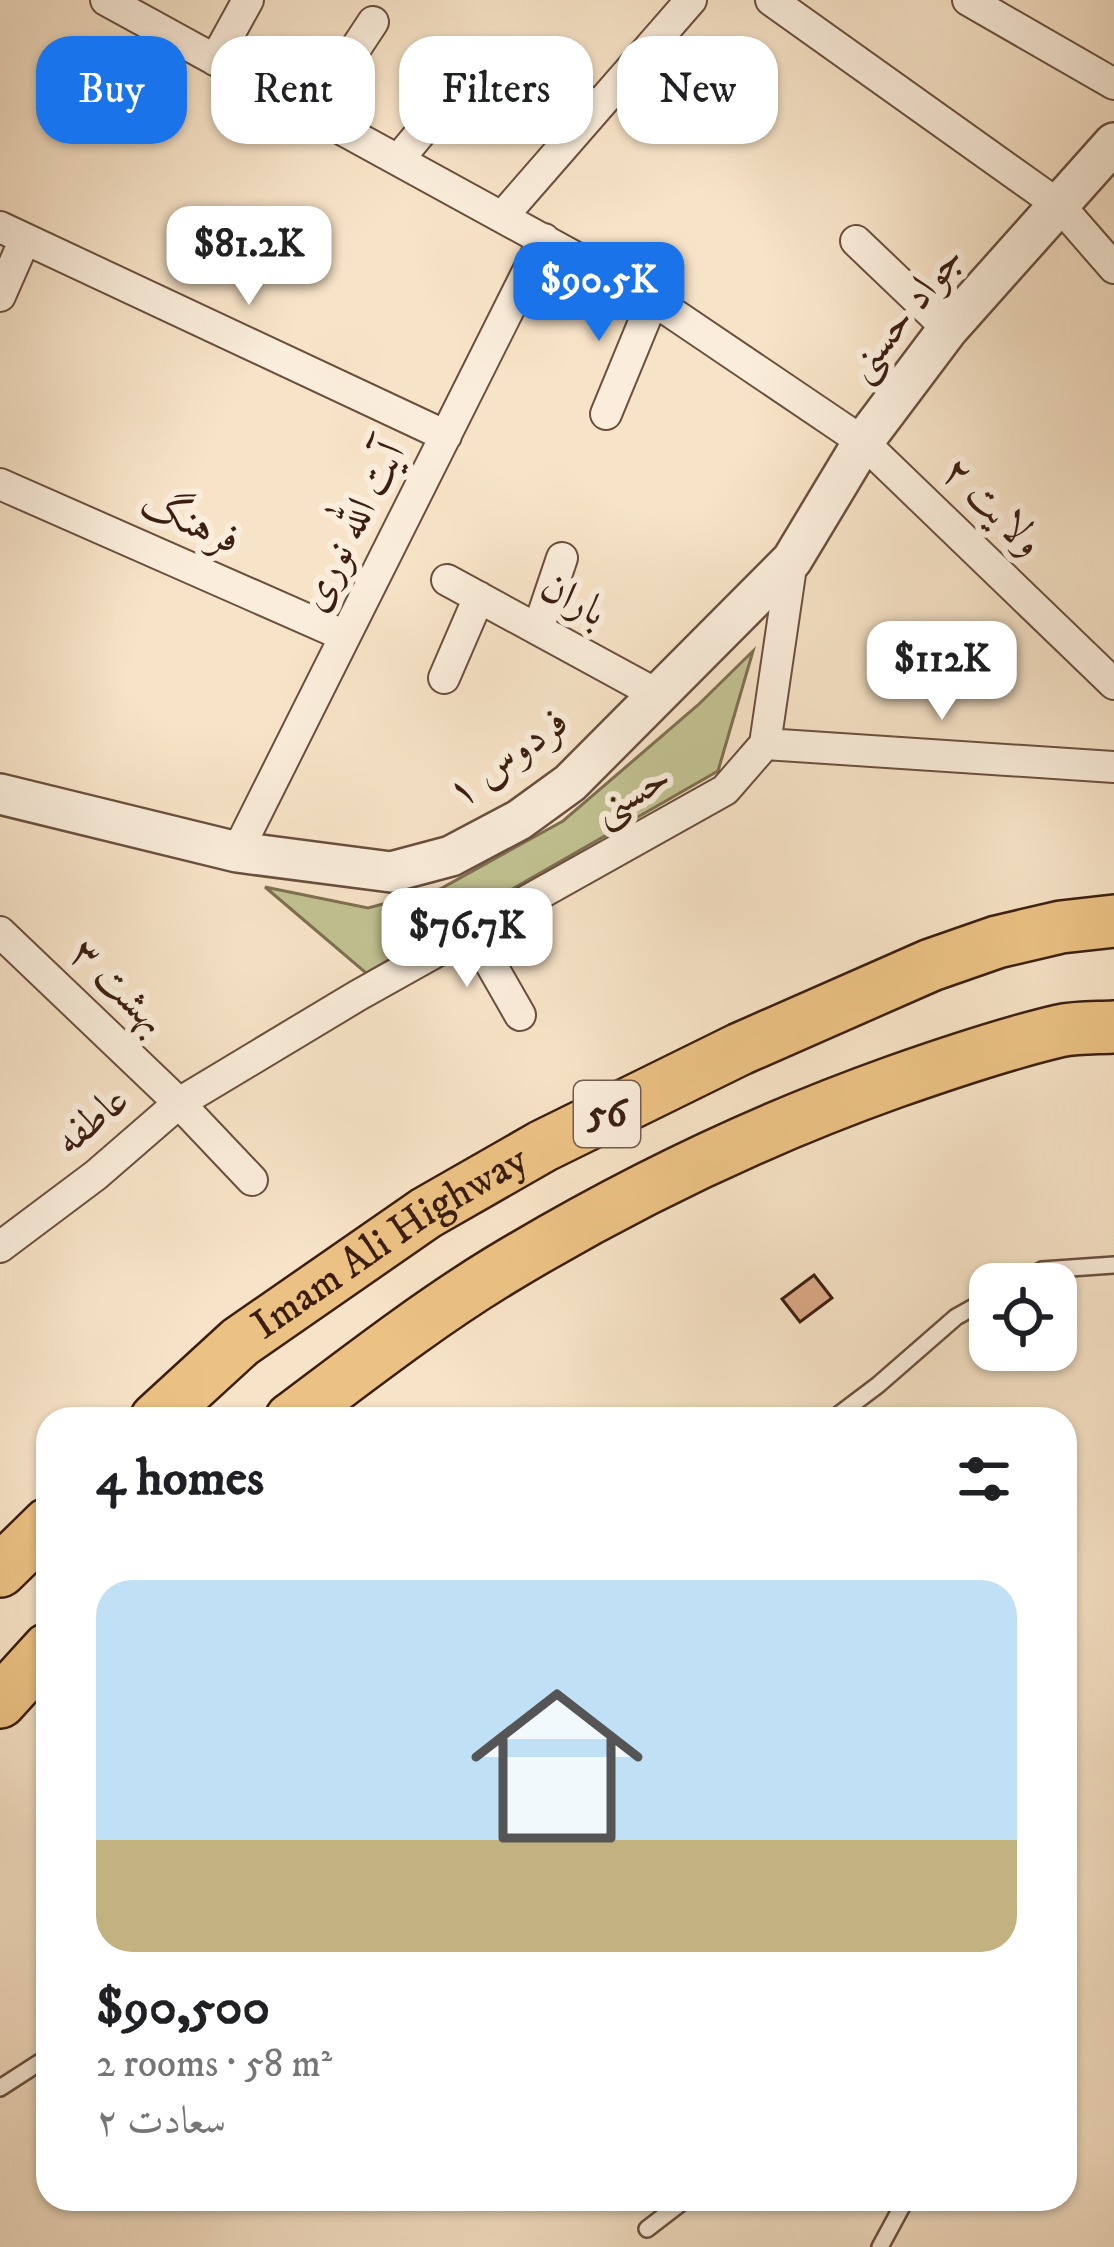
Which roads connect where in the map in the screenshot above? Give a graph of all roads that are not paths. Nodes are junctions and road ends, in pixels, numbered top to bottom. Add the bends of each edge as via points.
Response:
1 (248, 0) edge
2 (691, 0) edge
3 (770, 0) edge
4 (968, 0) edge
5 (111, 1) edge
6 (373, 22) dead end
7 (228, 36) edge
8 (364, 36) edge
9 (211, 58) edge
10 (1114, 84) edge
11 (593, 106) edge
12 (596, 108) junction
13 (1114, 143) edge
14 (369, 144) edge
15 (411, 144) edge
16 (398, 160) junction
17 (1060, 206) junction
18 (502, 217) junction
19 (12, 233) edge
20 (544, 239) junction
21 (856, 241) dead end
22 (1114, 268) edge
23 (0, 296) edge
24 (653, 299) junction
25 (948, 329) junction
26 (606, 414) dead end
27 (446, 436) junction
28 (863, 442) junction
29 (0, 484) edge
30 (562, 558) dead end
31 (792, 560) junction
32 (448, 580) dead end
33 (479, 597) junction
34 (538, 629) junction
35 (345, 636) junction
36 (444, 678) dead end
37 (1114, 683) edge
38 (658, 695) junction
39 (765, 743) junction
40 (1114, 767) edge
41 (0, 794) edge
42 (237, 853) junction
43 (1114, 921) edge
44 (0, 932) edge
45 (472, 932) junction
46 (520, 1016) dead end
47 (1114, 1027) edge
48 (179, 1103) junction
49 (252, 1180) dead end
50 (0, 1247) edge
51 (1114, 1264) edge
52 (1077, 1267) edge
53 (969, 1310) edge
54 (169, 1407) edge
55 (307, 1407) edge
56 (849, 1407) edge
57 (36, 1536) edge
58 (0, 1571) edge
59 (36, 1662) edge
60 (0, 1702) edge
61 (36, 2065) edge
62 (0, 2088) edge
63 (670, 2211) edge
64 (900, 2211) edge
65 (647, 2229) dead end
66 (880, 2247) edge

1 - 7 street
2 - 12 street
3 - 17 street
4 - 10 street
5 - 9 street, ولایت ۲
6 - 8 street
11 - 12 street
12 - 18 street
13 - 17 street, جواد حسنی
14 - 16 street, ولایت ۲
15 - 16 street
16 - 18 street, ولایت ۲
17 - 22 street
17 - 25 street, جواد حسنی
18 - 20 street, ولایت ۲
19 - 23 street
19 - 27 street
20 - 24 street, ولایت ۲
20 - 27 street, آیت الله نوری
21 - 25 street
24 - 26 street
24 - 28 street, ولایت ۲
25 - 28 street, جواد حسنی
27 - 35 street, آیت الله نوری
28 - 31 street, جواد حسنی
28 - 37 street, ولایت ۲
29 - 35 street, فرهنگ
30 - 34 street
31 - 38 street, فردوس ۱
31 - 39 street
32 - 33 street, باران
33 - 34 street, باران
33 - 36 street
34 - 38 street, باران
35 - 42 street, آیت الله نوری
38 - 42 street, فردوس ۱ via 570,783 451,856 391,872
39 - 40 street
39 - 45 street, حسنی via 725,790
41 - 42 street, فردوس ۱
43 - 54 highway, Imam Ali Highway / 56 via 997,942 932,965 543,1146 315,1289
44 - 48 street, بهشت ۳
45 - 46 street
45 - 48 street, حسنی
47 - 55 highway, Imam Ali Highway / 56 via 1063,1030 939,1066 711,1155 496,1273
48 - 49 street, بهشت ۳
48 - 50 street, عاطفه
51 - 52 lane
53 - 56 lane
57 - 58 highway
59 - 60 highway
61 - 62 lane
63 - 65 lane
64 - 66 lane

